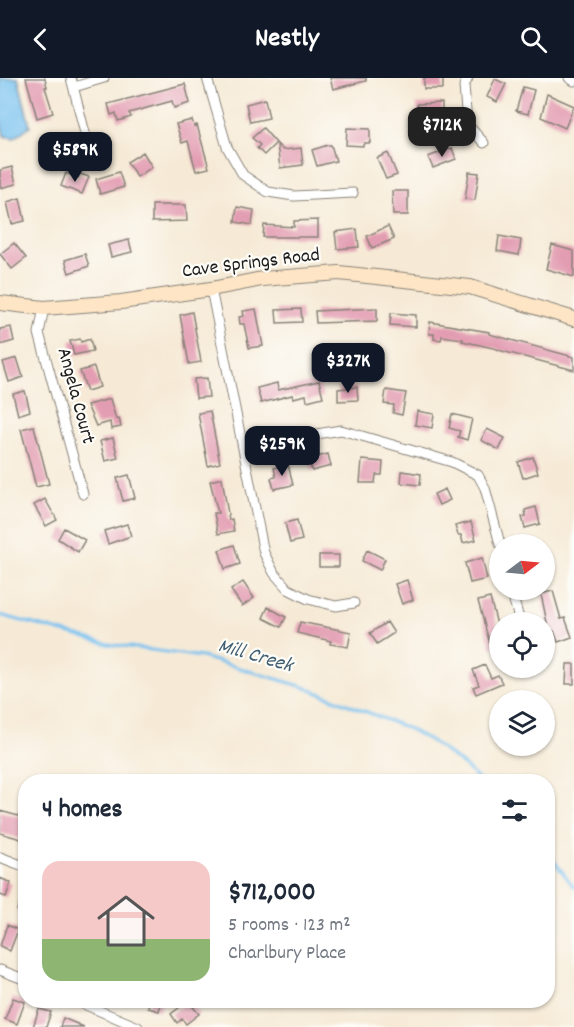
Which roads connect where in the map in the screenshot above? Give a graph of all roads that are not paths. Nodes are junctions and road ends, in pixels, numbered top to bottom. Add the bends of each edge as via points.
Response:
1 (104, 78) edge
2 (207, 78) edge
3 (468, 78) edge
4 (569, 78) edge
5 (574, 81) edge
6 (72, 82) edge
7 (87, 141) dead end
8 (484, 143) dead end
9 (353, 193) dead end
10 (211, 289) junction
11 (0, 303) edge
12 (44, 308) junction
13 (574, 319) edge
14 (244, 446) junction
15 (83, 494) dead end
16 (497, 534) edge
17 (354, 603) dead end
18 (0, 856) edge
19 (18, 864) edge
20 (0, 970) edge
21 (18, 977) edge
22 (93, 1008) edge
23 (138, 1027) edge

1 - 6 street
2 - 9 street via 227,147 243,175 268,192 294,196
3 - 8 street via 464,86 467,124
4 - 5 street
6 - 7 street
10 - 12 street, Cave Springs Road
10 - 13 street, Cave Springs Road via 262,279 339,273 470,287
10 - 14 street
11 - 12 street, Cave Springs Road
12 - 15 street, Angela Court via 39,333
14 - 16 street via 341,430 452,462 478,476
14 - 17 street via 264,553 274,573 288,589 308,599 336,606
18 - 19 street
20 - 21 street
22 - 23 street

